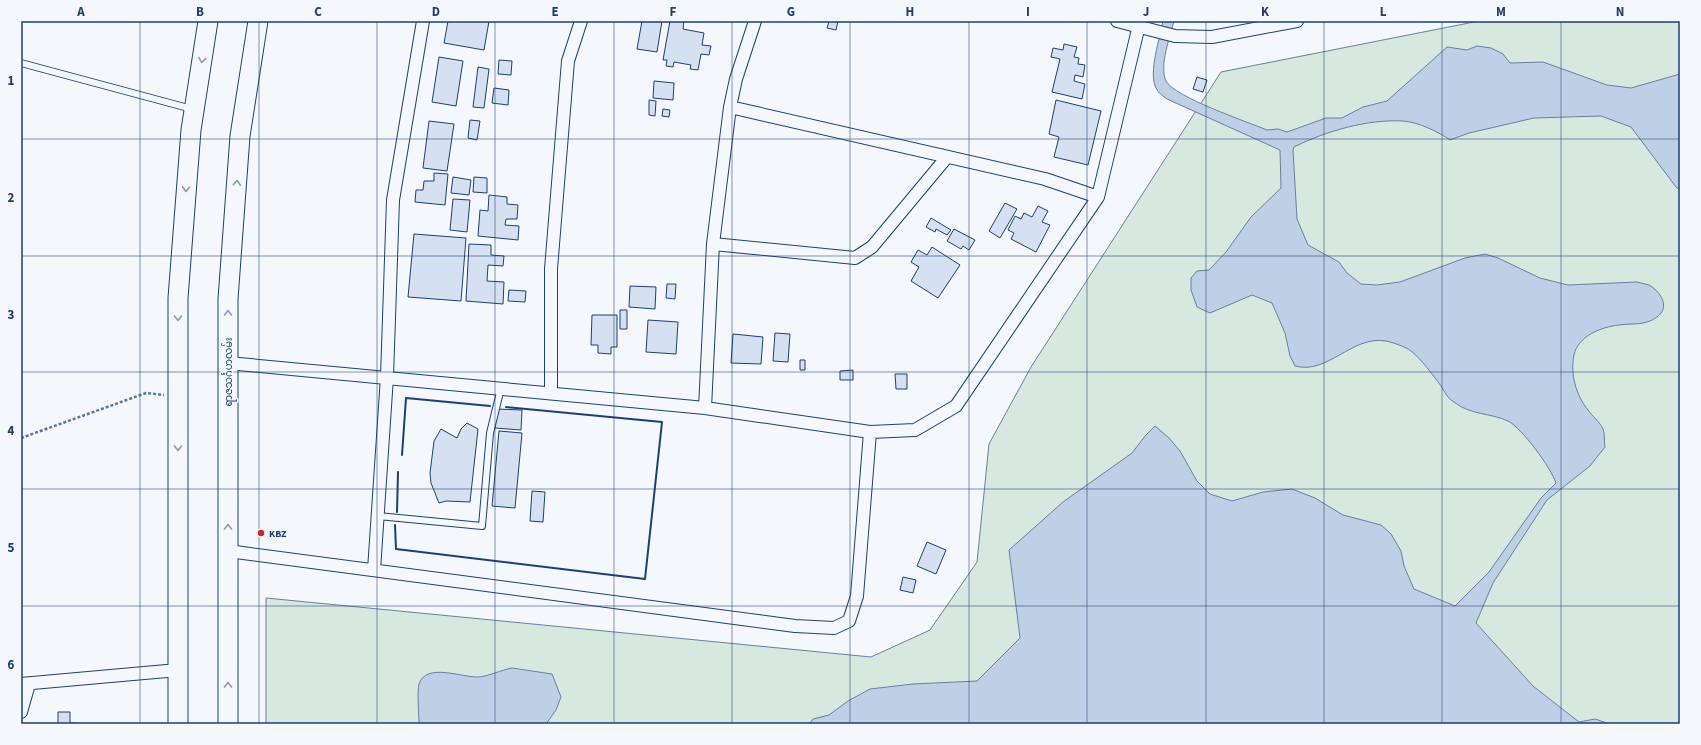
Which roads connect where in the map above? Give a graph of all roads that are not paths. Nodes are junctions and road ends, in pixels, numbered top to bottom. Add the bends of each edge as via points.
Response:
1 (208, 21) edge
2 (258, 21) edge
3 (422, 21) edge
4 (581, 21) edge
5 (755, 21) edge
6 (1117, 21) edge
7 (1296, 21) edge
8 (1139, 24) edge
9 (1250, 25) edge
10 (21, 63) edge
11 (730, 107) junction
12 (194, 109) junction
13 (947, 158) junction
14 (1098, 197) junction
15 (712, 244) junction
16 (228, 363) junction
17 (387, 377) junction
18 (501, 388) junction
19 (551, 393) junction
20 (705, 408) junction
21 (870, 432) junction
22 (378, 516) junction
23 (228, 551) junction
24 (374, 570) junction
25 (178, 670) junction
26 (25, 684) edge
27 (21, 712) edge
28 (178, 724) edge
29 (228, 724) edge

1 -> 12 main road
16 -> 2 main road, ရာဇသင်္ဂဟလမ်း via 228,300 240,136
3 - 17 street via 394,200
4 - 19 street via 568,61 551,261
5 - 11 street via 736,79
6 - 8 street
7 - 9 street
8 - 9 street via 1175,36 1212,37
8 - 14 street
10 - 12 lane
11 - 13 street
11 - 15 street
12 -> 25 main road via 178,298
13 - 14 street via 1045,180
13 - 15 street via 872,248 855,258
14 - 21 street via 956,406 915,430
15 - 20 street
16 - 17 street
23 -> 16 main road, ရာဇသင်္ဂဟလမ်း
17 - 18 street
17 - 22 street
18 - 19 street
18 - 22 lane via 490,433 482,526
19 - 20 street
20 - 21 street
21 - 24 street via 857,596 849,621 834,628 794,626
22 - 24 street
23 - 24 street
29 -> 23 main road, ရာဇသင်္ဂဟလမ်း
25 - 26 street
25 - 28 main road
26 - 27 street

